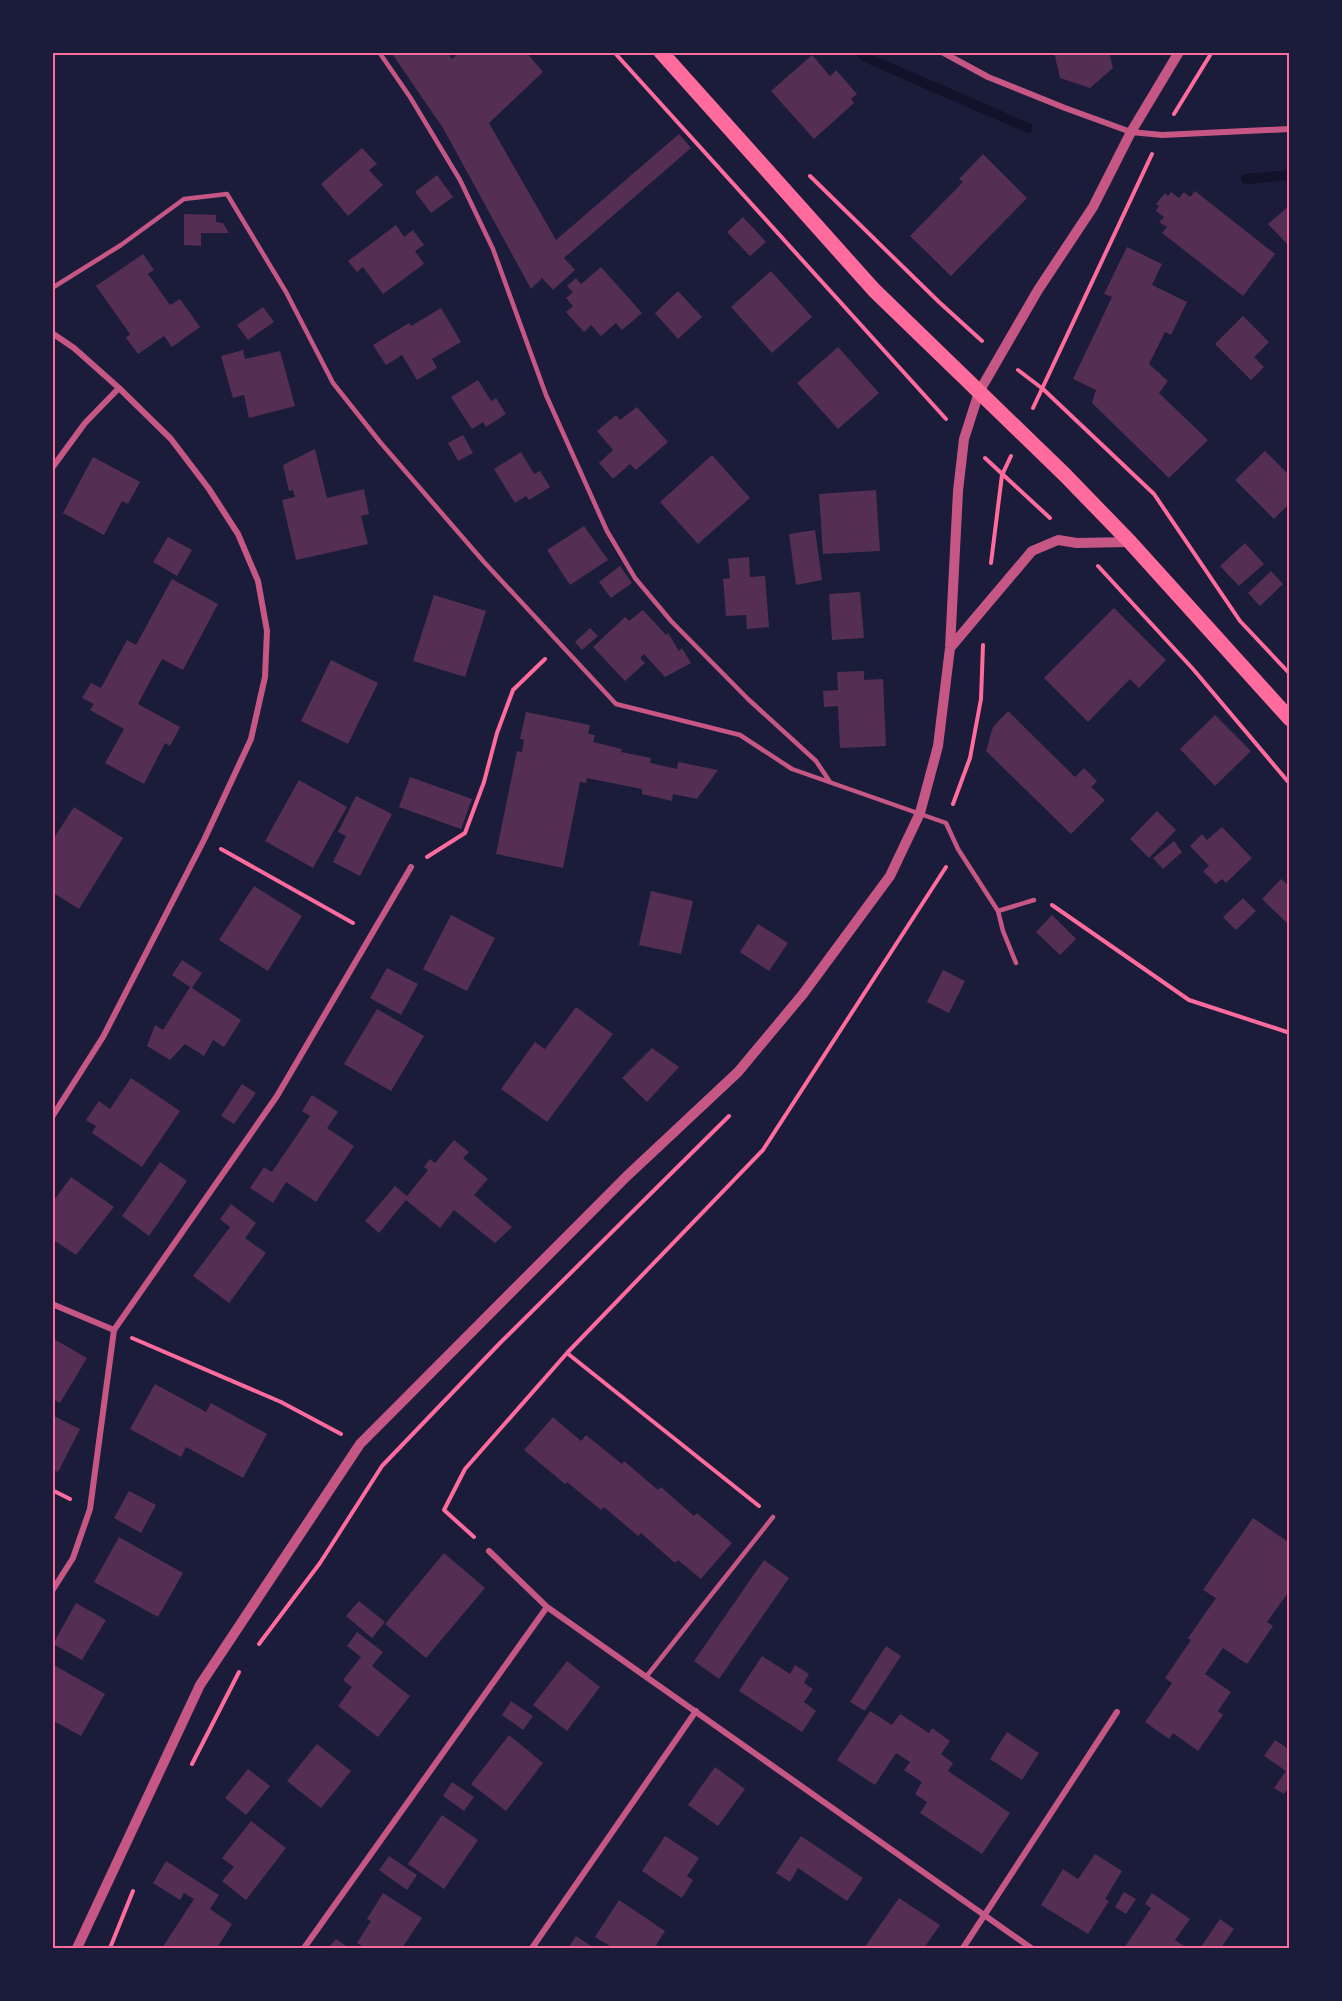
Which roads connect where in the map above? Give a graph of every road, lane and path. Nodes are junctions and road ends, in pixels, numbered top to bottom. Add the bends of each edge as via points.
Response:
1 (379, 52) edge
2 (661, 52) edge
3 (942, 52) edge
4 (1179, 52) edge
5 (1212, 52) edge
6 (1290, 129) edge
7 (1131, 132) junction
8 (1162, 135) junction
9 (807, 173) dead end
10 (52, 288) edge
11 (52, 333) edge
12 (999, 356) junction
13 (119, 388) junction
14 (1043, 388) junction
15 (979, 392) junction
16 (1022, 432) junction
17 (52, 468) edge
18 (1130, 542) junction
19 (985, 607) junction
20 (562, 645) junction
21 (950, 648) junction
22 (1290, 674) edge
23 (1290, 719) edge
24 (830, 782) junction
25 (920, 813) junction
26 (946, 823) junction
27 (204, 840) junction
28 (957, 849) junction
29 (411, 867) joint
30 (1034, 900) joint
31 (998, 911) junction
32 (372, 934) junction
33 (1016, 963) dead end
34 (1290, 1033) edge
35 (730, 1114) dead end
36 (52, 1117) edge
37 (52, 1304) edge
38 (114, 1330) junction
39 (567, 1353) junction
40 (360, 1444) junction
41 (773, 1517) joint
42 (489, 1551) joint
43 (52, 1591) edge
44 (547, 1607) junction
45 (258, 1644) dead end
46 (245, 1662) dead end
47 (646, 1677) junction
48 (696, 1711) junction
49 (1117, 1712) dead end
50 (190, 1767) dead end
51 (133, 1889) dead end
52 (986, 1916) junction
53 (77, 1948) edge
54 (110, 1948) edge
55 (304, 1948) edge
56 (532, 1948) edge
57 (963, 1948) edge
58 (1031, 1948) edge

1 - 24 lane via 460,180 493,249 546,395 607,531 635,578 671,621 748,699 816,761
2 - 15 main road via 874,290
3 - 7 street via 988,77
4 - 7 street
5 - 8 path
6 - 8 street
7 - 8 street
7 - 12 street via 1092,207
8 - 14 path
9 - 12 path
10 - 20 lane via 184,199 227,194 286,292 333,383 477,554
11 - 13 street
12 - 14 path
12 - 15 street
13 - 17 street via 85,423
13 - 27 street via 171,439 209,489 238,534 258,580 267,631 265,677 251,739
14 - 16 path
14 - 22 path via 1154,494 1240,621
15 - 16 main road
15 - 21 street via 964,439 958,490
16 - 18 main road
16 - 19 path via 1002,475
18 - 19 street via 1058,540 1032,551
18 - 23 main road
19 - 21 street
19 - 26 path via 981,699 970,758
20 - 24 lane via 615,704 740,735 792,769
20 - 29 path via 513,690 465,833
21 - 25 street via 938,746
24 - 25 lane
25 - 26 lane
25 - 40 street via 890,876 738,1072 619,1184
26 - 28 lane
27 - 32 path
27 - 36 street via 103,1037
28 - 31 lane
28 - 39 path via 763,1150
29 - 32 street
30 - 31 lane
30 - 34 path via 1053,906 1189,1000
31 - 33 lane
32 - 38 street via 277,1096
35 - 45 path via 382,1466 320,1563
37 - 38 street
38 - 40 path via 281,1402
38 - 43 street via 90,1509 73,1558
39 - 41 path
39 - 42 path via 465,1469 444,1510
40 - 53 street via 200,1685
41 - 47 lane
42 - 44 street
44 - 47 street
44 - 55 street
46 - 50 path
47 - 48 street
48 - 52 street
48 - 56 street
49 - 52 street
51 - 54 path
52 - 57 street
52 - 58 street

